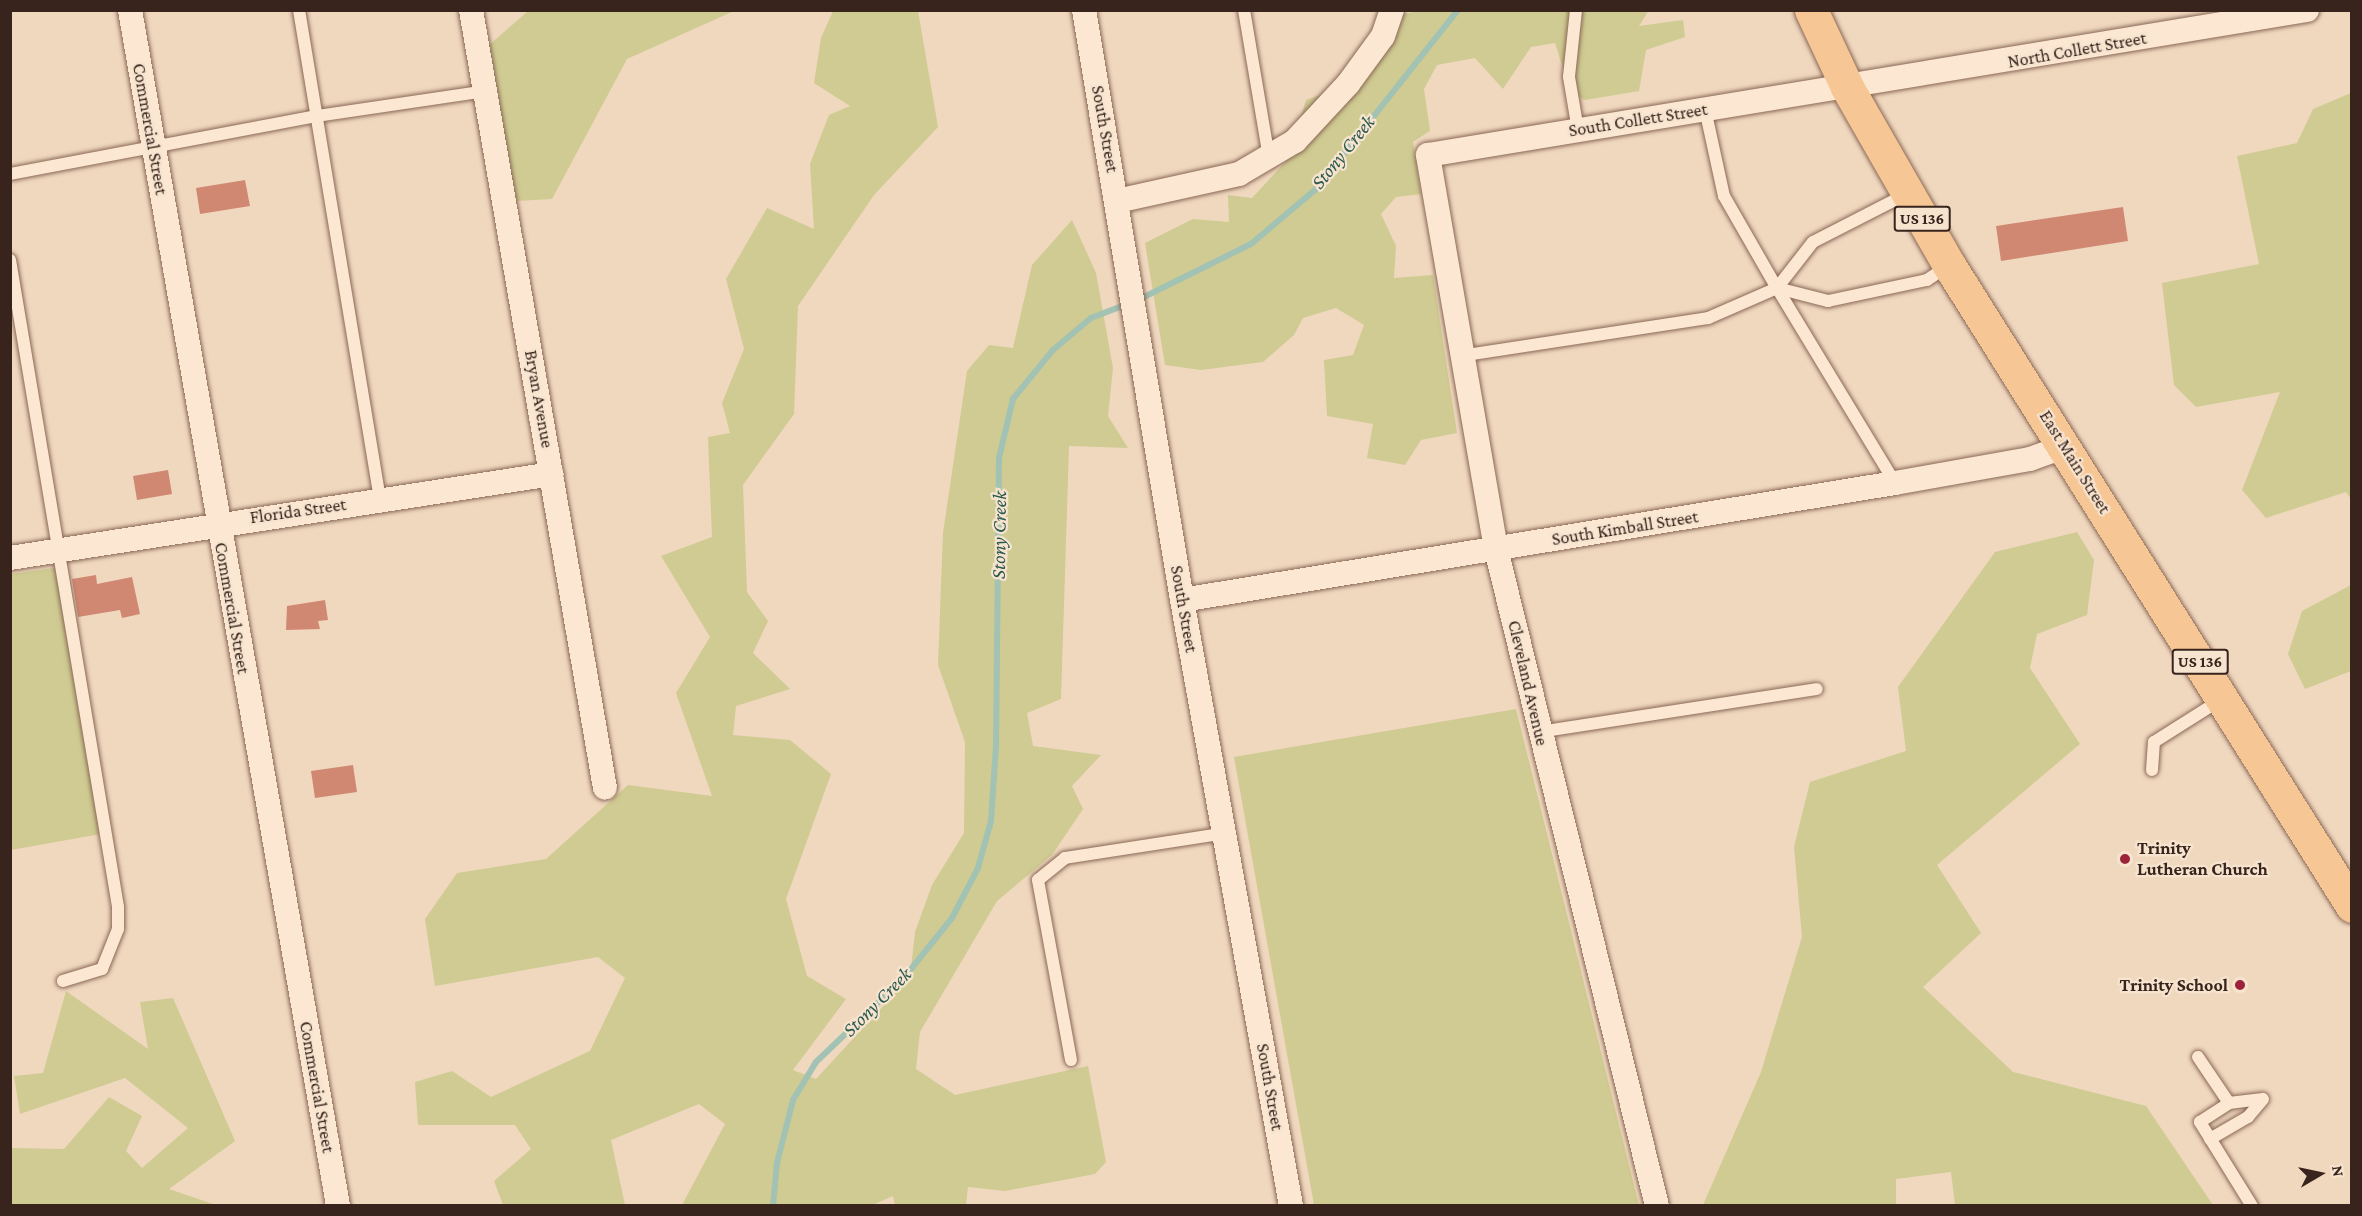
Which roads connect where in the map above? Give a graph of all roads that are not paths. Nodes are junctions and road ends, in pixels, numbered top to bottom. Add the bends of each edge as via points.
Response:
1 (130, 10) edge
2 (299, 10) edge
3 (471, 10) edge
4 (1084, 10) edge
5 (1245, 10) edge
6 (1392, 10) edge
7 (1576, 10) edge
8 (1811, 10) edge
9 (2307, 10) edge
10 (1847, 87) junction
11 (486, 91) junction
12 (1705, 109) junction
13 (317, 116) junction
14 (1578, 130) junction
15 (154, 147) junction
16 (1428, 155) joint
17 (1269, 158) junction
18 (10, 174) edge
19 (1907, 194) junction
20 (1117, 201) junction
21 (10, 260) edge
22 (1949, 265) junction
23 (1777, 288) junction
24 (1460, 356) junction
25 (2066, 446) junction
26 (552, 474) junction
27 (1895, 483) junction
28 (380, 499) junction
29 (217, 523) junction
30 (58, 549) junction
31 (1496, 549) junction
32 (10, 558) edge
33 (1182, 600) junction
34 (1817, 688) dead end
35 (2223, 699) junction
36 (1539, 732) junction
37 (2152, 770) dead end
38 (605, 788) dead end
39 (1226, 833) junction
40 (2349, 896) edge
41 (63, 981) dead end
42 (2198, 1057) dead end
43 (1071, 1060) dead end
44 (2229, 1104) junction
45 (2210, 1139) junction
46 (338, 1206) edge
47 (1291, 1206) edge
48 (1657, 1206) edge
49 (2252, 1206) edge

1 - 15 street, Commercial Street
2 - 13 lane
3 - 11 street, Bryan Avenue
4 - 20 street, South Street
5 - 17 lane
6 - 17 street via 1383,36 1348,84 1295,141
7 - 14 lane via 1569,77
8 - 10 main road, East Main Street / US 136
9 - 10 street, North Collett Street
10 - 12 street, South Collett Street
10 - 19 main road, East Main Street / US 136
11 - 13 lane
11 - 26 street, Bryan Avenue
12 - 14 street, South Collett Street
12 - 23 lane via 1724,196
13 - 15 lane
13 - 28 lane
14 - 16 street, South Collett Street
15 - 18 lane
15 - 29 street, Commercial Street
16 - 24 street, Cleveland Avenue
17 - 20 street via 1239,174
19 - 22 main road, East Main Street / US 136
19 - 23 lane via 1813,242
20 - 33 street, South Street
21 - 30 lane
22 - 23 lane via 1927,279 1828,301
22 - 25 main road, East Main Street / US 136
23 - 24 lane via 1708,318
23 - 27 lane
24 - 31 street, Cleveland Avenue
25 - 27 street, South Kimball Street via 2030,459
25 - 35 main road, East Main Street / US 136
26 - 28 street, Florida Street
26 - 38 street, Bryan Avenue
27 - 31 street, South Kimball Street
28 - 29 street, Florida Street
29 - 30 street, Florida Street
29 - 46 street, Commercial Street
30 - 32 street, Florida Street
30 - 41 lane via 118,929 102,969
31 - 33 street, South Kimball Street
31 - 36 street, Cleveland Avenue
33 - 39 street, South Street
34 - 36 lane
35 - 37 lane via 2154,742
35 - 40 main road, East Main Street / US 136
36 - 48 street, Cleveland Avenue
39 - 43 lane via 1065,858 1038,880
39 - 47 street, South Street
42 - 44 lane
44 - 45 lane via 2200,1122
44 - 45 lane via 2263,1098 2248,1117
45 - 49 lane

